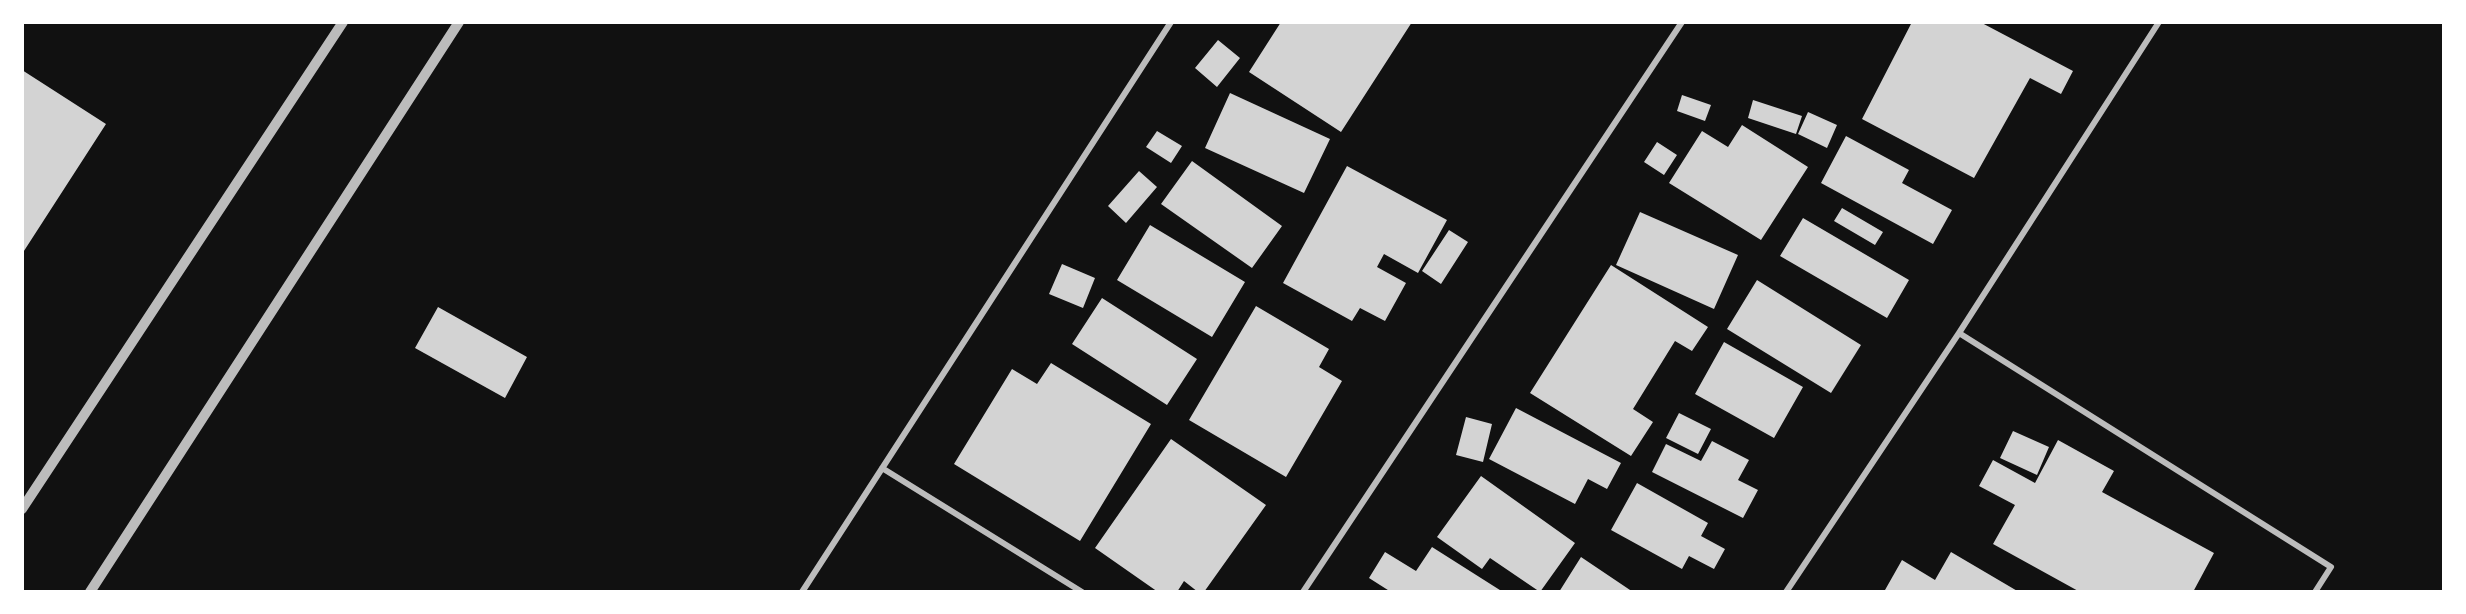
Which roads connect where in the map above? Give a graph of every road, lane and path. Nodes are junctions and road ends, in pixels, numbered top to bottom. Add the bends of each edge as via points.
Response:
1 (342, 22) edge
2 (459, 22) edge
3 (1171, 22) edge
4 (1682, 22) edge
5 (2159, 22) edge
6 (1959, 333) junction
7 (882, 468) junction
8 (22, 508) edge
9 (90, 591) edge
10 (801, 591) edge
11 (1082, 591) edge
12 (1303, 591) edge
13 (1786, 591) edge
14 (2315, 591) edge

1 - 8 street
2 - 9 street
3 - 7 street
4 - 12 street
5 - 6 street
6 - 13 street
6 - 14 street via 2331,567
7 - 10 street
7 - 11 street

